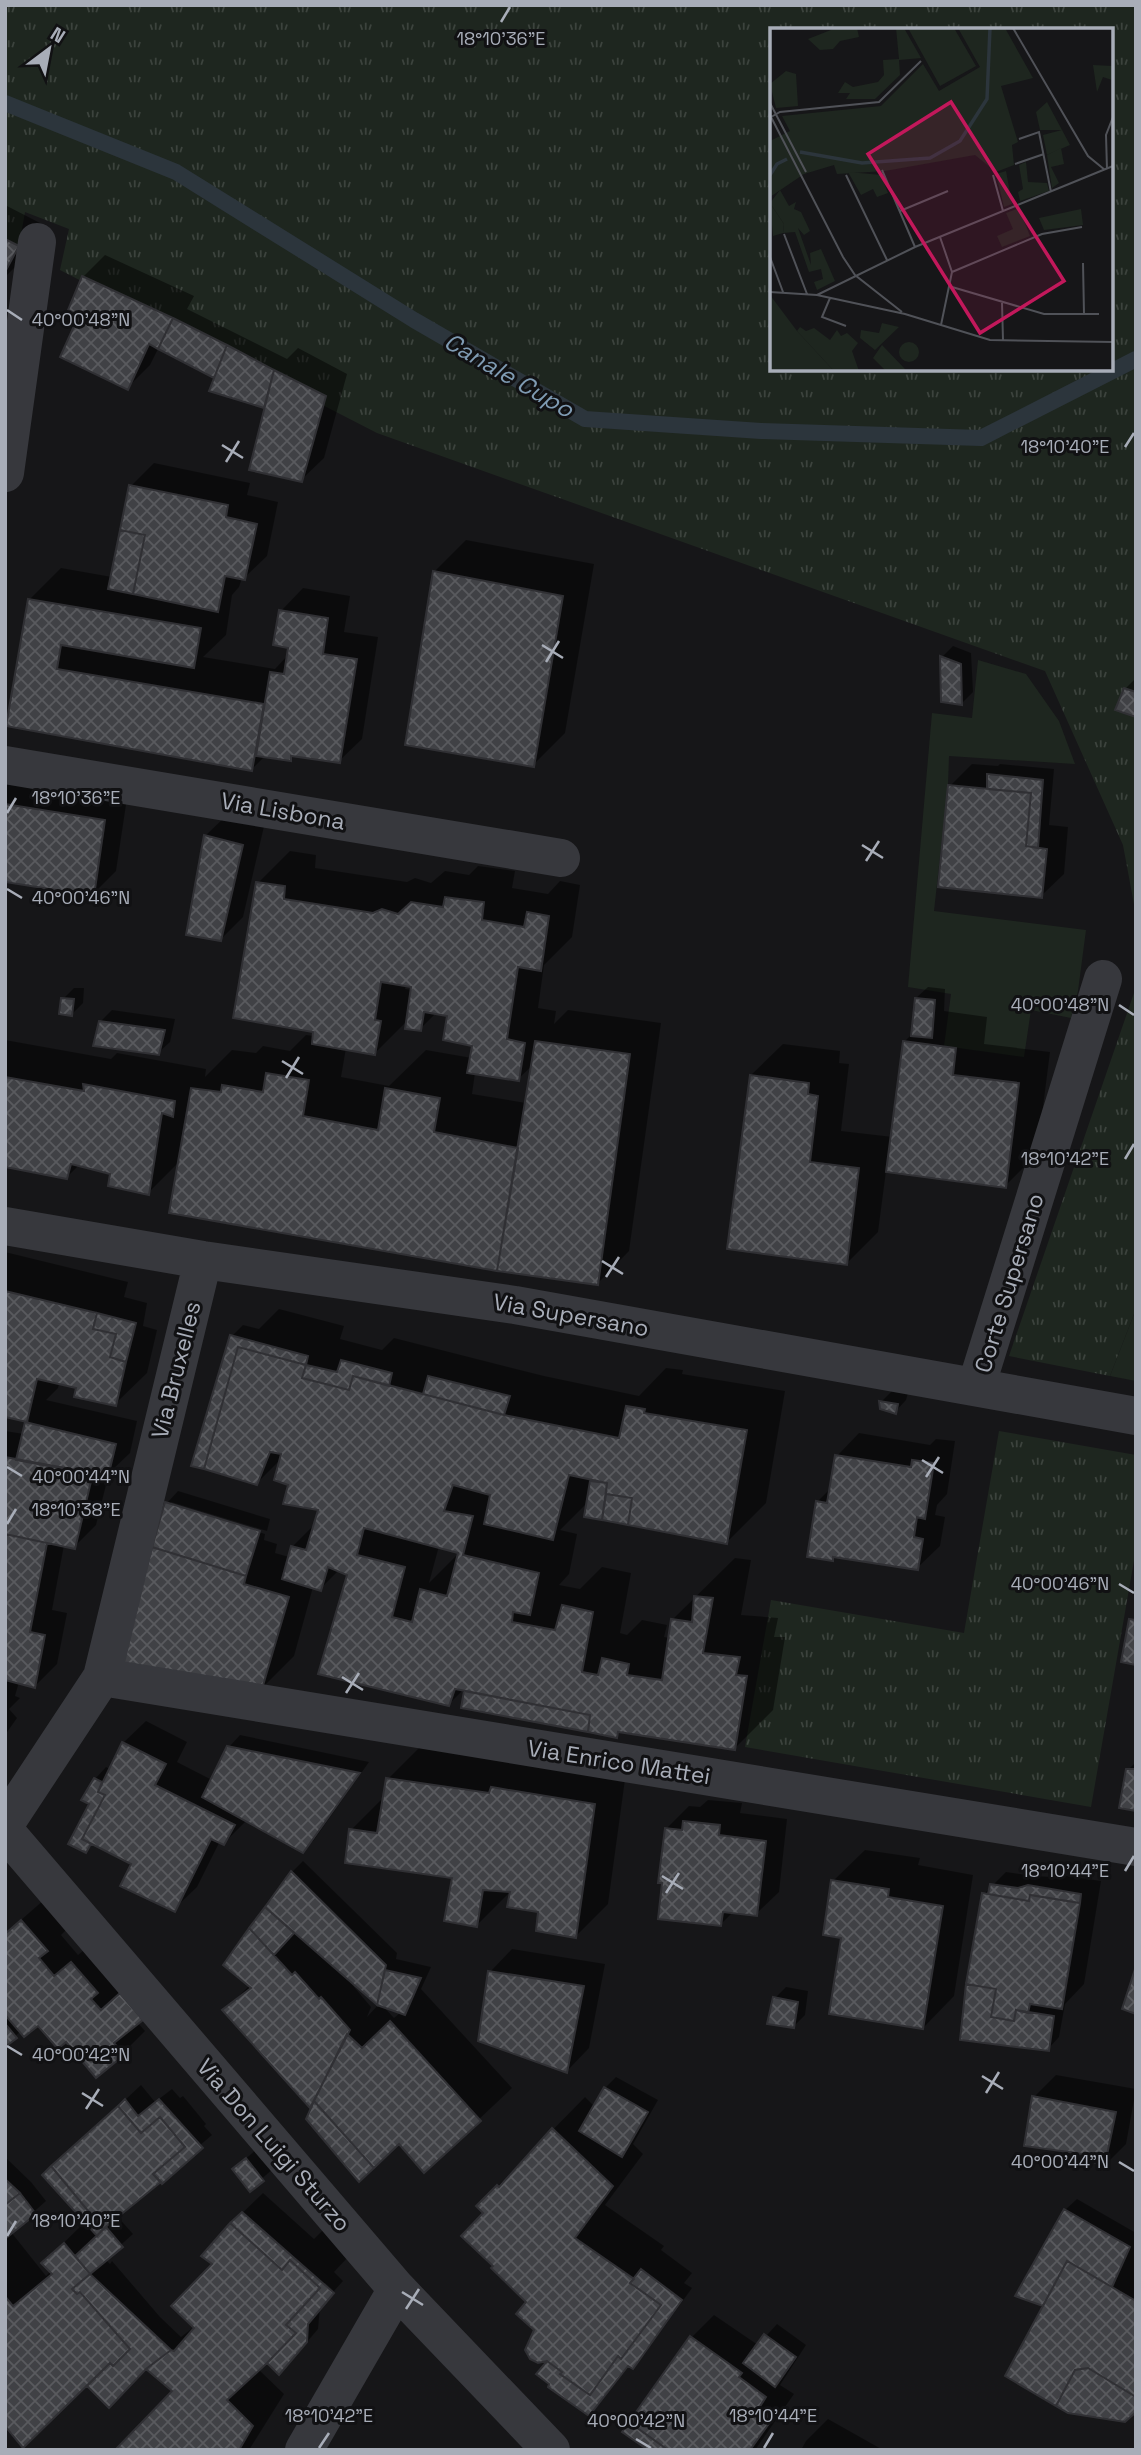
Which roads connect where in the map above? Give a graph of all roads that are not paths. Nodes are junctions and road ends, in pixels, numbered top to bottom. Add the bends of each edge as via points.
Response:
1 (37, 242) dead end
2 (5, 473) edge
3 (5, 765) edge
4 (561, 858) dead end
5 (1103, 979) dead end
6 (5, 1226) edge
7 (203, 1260) junction
8 (976, 1387) junction
9 (1136, 1416) edge
10 (102, 1677) junction
11 (5, 1824) edge
12 (5, 1831) edge
13 (1136, 1847) edge
14 (397, 2289) junction
15 (304, 2450) edge
16 (551, 2450) edge

1 - 2 street
3 - 4 street, Via Lisbona
5 - 8 street, Corte Supersano
6 - 7 street, Via Supersano
7 - 8 street, Via Supersano via 515,1305
7 - 10 street, Via Bruxelles
8 - 9 street, Via Supersano
10 - 11 street, Via Bruxelles
10 - 13 street, Via Enrico Mattei
12 - 14 street, Via Don Luigi Sturzo
14 - 15 street
14 - 16 street, Via Don Luigi Sturzo

